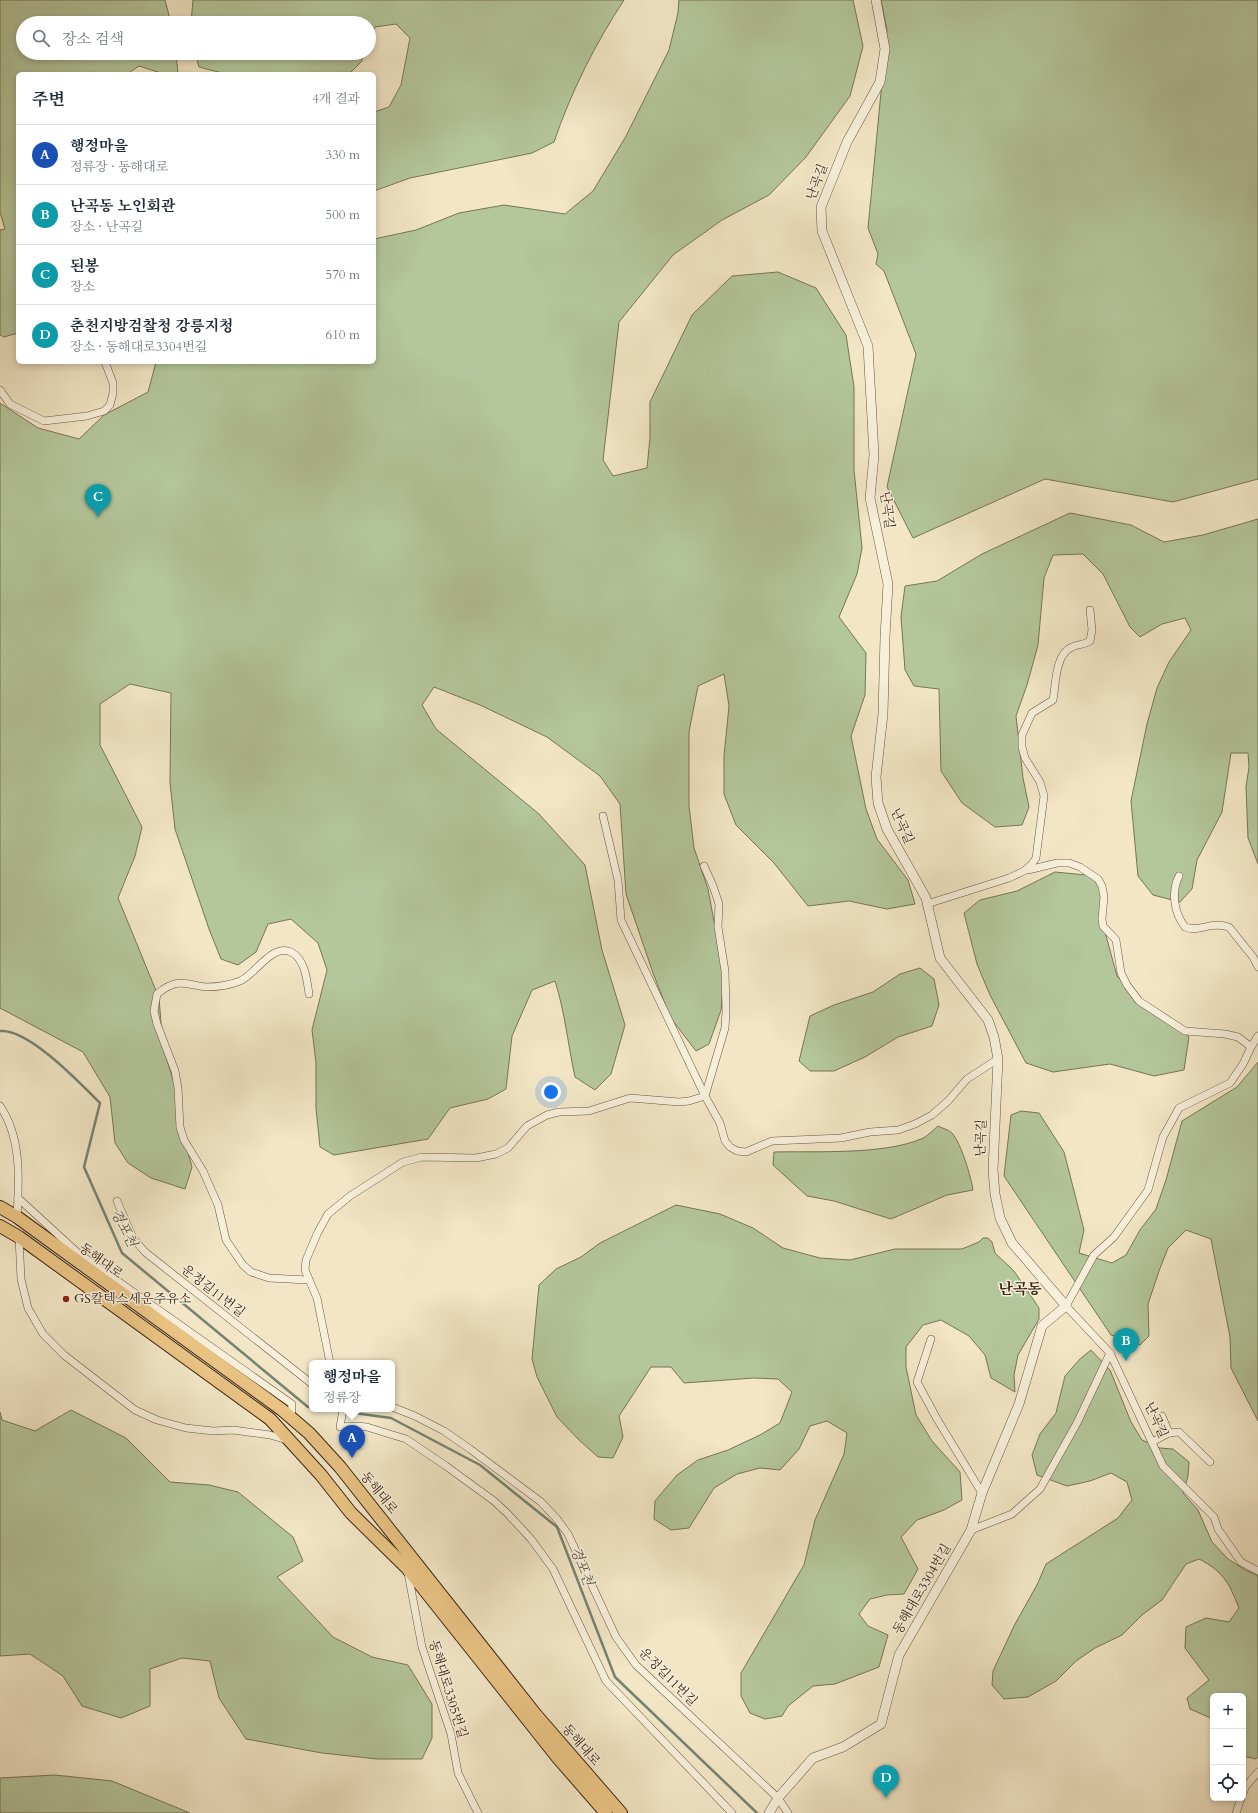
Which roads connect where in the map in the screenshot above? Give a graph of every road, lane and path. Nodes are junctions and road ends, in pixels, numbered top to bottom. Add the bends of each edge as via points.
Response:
1 (876, 0) edge
2 (106, 364) edge
3 (0, 390) edge
4 (1090, 610) dead end
5 (603, 816) dead end
6 (704, 866) dead end
7 (1024, 871) junction
8 (1179, 876) dead end
9 (927, 904) junction
10 (1258, 967) edge
11 (309, 994) dead end
12 (1258, 1036) edge
13 (1251, 1047) junction
14 (998, 1059) junction
15 (705, 1096) junction
16 (0, 1106) edge
17 (18, 1198) junction
18 (117, 1201) dead end
19 (0, 1207) edge
20 (17, 1217) junction
21 (0, 1226) edge
22 (19, 1237) junction
23 (308, 1280) junction
24 (1066, 1306) junction
25 (931, 1339) dead end
26 (1110, 1354) junction
27 (329, 1360) edge
28 (309, 1382) edge
29 (395, 1408) edge
30 (343, 1412) edge
31 (1162, 1416) dead end
32 (291, 1418) junction
33 (1169, 1433) junction
34 (289, 1441) junction
35 (1152, 1442) junction
36 (1210, 1462) dead end
37 (982, 1493) junction
38 (971, 1530) junction
39 (407, 1568) junction
40 (1258, 1571) edge
41 (1258, 1772) edge
42 (1246, 1786) edge
43 (778, 1798) junction
44 (1240, 1801) edge
45 (770, 1811) edge
46 (478, 1813) edge
47 (606, 1813) edge
48 (621, 1813) edge
49 (732, 1813) edge
50 (788, 1813) edge
51 (1236, 1813) edge

1 - 9 street, 난곡길 via 885,49 880,82 847,142 820,207 822,232 868,346 874,455 870,498 888,584 883,714 876,778 878,803 886,829 926,898
2 - 3 street via 113,383 110,404 104,411 87,416 44,421 10,404
4 - 7 street via 1090,641 1084,646 1072,647 1063,655 1053,700 1032,713 1022,735 1025,758 1040,782 1044,796 1036,858
5 - 15 street via 618,880 621,920
6 - 15 street via 719,904 718,927 725,971 726,1011 725,1028
7 - 9 street
7 - 13 street via 1057,863 1069,864 1089,872 1102,886 1103,926 1116,940 1121,973 1139,1001 1185,1031 1238,1037
8 - 10 street via 1174,894 1175,905 1177,915 1185,927 1194,930 1214,925 1229,927
9 - 14 street, 난곡길 via 940,958 988,1020
11 - 23 street via 306,974 298,960 291,952 283,951 268,957 241,980 206,987 178,983 157,994 154,1004 157,1024 175,1071 184,1140 218,1205 226,1240 243,1266 251,1272 269,1278
12 - 13 street
13 - 24 street via 1230,1083 1179,1108 1163,1137 1148,1190 1114,1237 1094,1255
14 - 15 street via 967,1079 932,1115 915,1124 898,1130 841,1138 772,1141 746,1152 733,1149 725,1142 720,1123
14 - 24 street, 난곡길 via 993,1170 1000,1218 1012,1243
15 - 23 street via 679,1102 630,1098 589,1111 559,1112 547,1115 527,1126 508,1148 496,1154 476,1158 422,1157 403,1162 350,1196 328,1214 306,1260 304,1270
16 - 17 street via 15,1141 19,1172
17 - 20 street
17 - 32 street via 78,1253 292,1404
18 - 28 street, 운정길11번길 via 133,1238 145,1252
19 - 20 highway, 동해대로
20 - 32 highway, 동해대로
21 - 22 highway, 동해대로
22 - 34 highway, 동해대로 via 270,1419
22 - 34 street via 21,1280 28,1308 43,1334 64,1355 135,1410 157,1420 186,1428 233,1430 270,1435
23 - 27 street via 317,1298
24 - 26 street, 난곡길
24 - 37 street, 동해대로3304번길 via 1042,1326 1019,1404
25 - 37 street via 917,1382
26 - 35 street, 난곡길
26 - 38 street via 1077,1423 1040,1489 1012,1514
29 - 43 street, 운정길11번길 via 444,1431 541,1502 568,1534 616,1637 636,1665
30 - 49 street via 343,1427 367,1427 406,1439 507,1513 554,1569 606,1681
31 - 33 street
32 - 48 highway, 동해대로 via 340,1466 536,1715
33 - 35 street
33 - 36 street via 1179,1432
34 - 39 highway, 동해대로 via 321,1475 351,1513
35 - 40 street, 난곡길 via 1164,1466 1214,1517 1218,1529 1241,1562
37 - 38 street, 동해대로3304번길
38 - 43 street, 동해대로3304번길 via 899,1655 881,1724 843,1747 812,1758
39 - 46 street, 동해대로3305번길 via 422,1647 452,1734 458,1773
39 - 47 highway, 동해대로 via 558,1758
41 - 42 street
43 - 45 street, 동해대로3304번길
43 - 50 street, 운정길11번길
44 - 51 street

